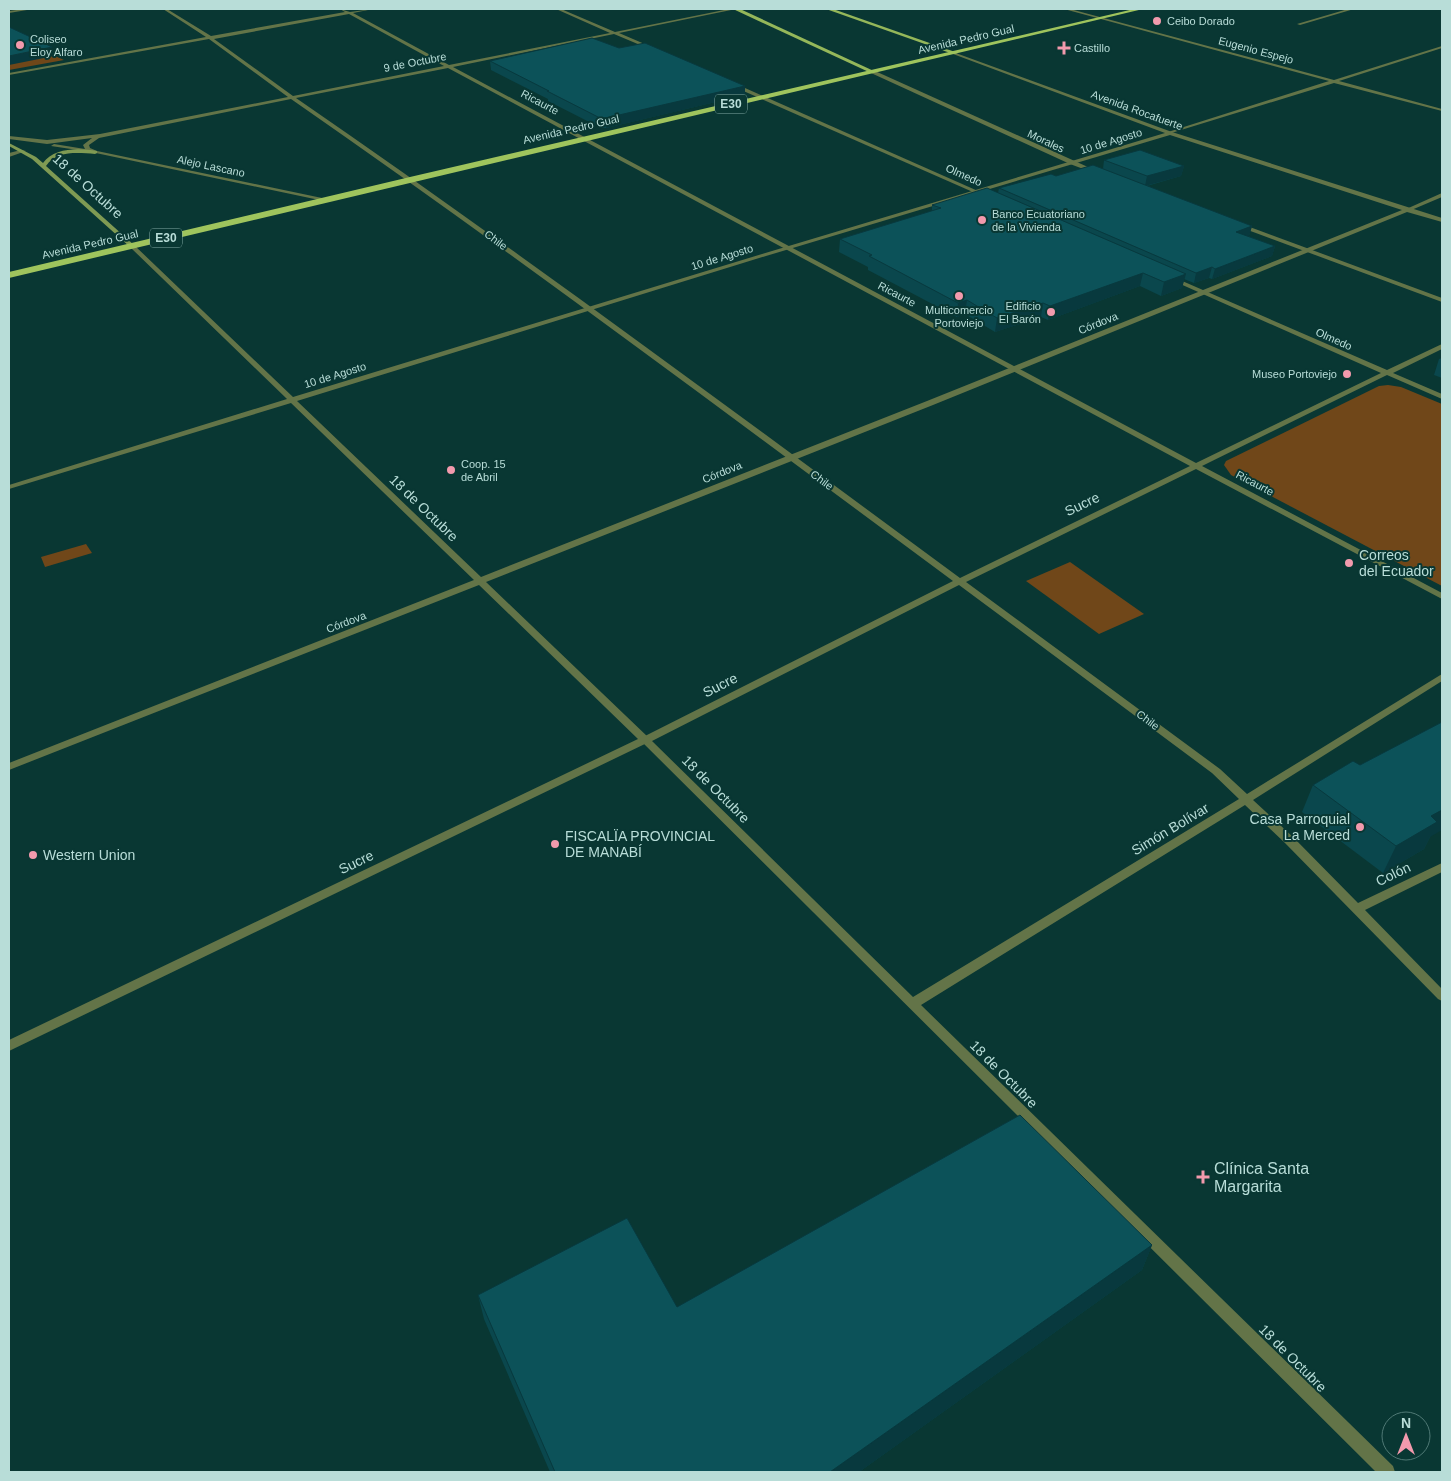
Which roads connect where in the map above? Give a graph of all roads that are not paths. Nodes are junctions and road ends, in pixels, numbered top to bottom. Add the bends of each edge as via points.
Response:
1 (31, 9) edge
2 (165, 9) edge
3 (342, 9) edge
4 (371, 9) edge
5 (558, 9) edge
6 (735, 9) edge
7 (829, 9) edge
8 (1066, 9) edge
9 (1140, 9) edge
10 (1352, 9) edge
11 (9, 12) edge
12 (350, 13) junction
13 (1100, 18) junction
14 (1299, 24) dead end
15 (615, 33) junction
16 (210, 38) junction
17 (1442, 48) edge
18 (661, 53) edge
19 (955, 53) junction
20 (449, 66) junction
21 (874, 72) junction
22 (9, 74) edge
23 (724, 81) edge
24 (1335, 82) junction
25 (291, 97) junction
26 (761, 97) junction
27 (1442, 110) edge
28 (1170, 133) junction
29 (100, 136) junction
30 (9, 138) edge
31 (584, 138) junction
32 (27, 141) junction
33 (9, 144) edge
34 (23, 151) junction
35 (95, 152) junction
36 (9, 155) edge
37 (1072, 163) junction
38 (44, 166) junction
39 (1099, 173) edge
40 (410, 178) junction
41 (975, 191) junction
42 (1442, 196) edge
43 (989, 198) edge
44 (322, 200) junction
45 (1407, 210) junction
46 (1442, 220) edge
47 (1236, 223) edge
48 (132, 246) junction
49 (787, 248) junction
50 (1309, 250) junction
51 (9, 275) edge
52 (1169, 277) edge
53 (1205, 293) junction
54 (1442, 300) edge
55 (589, 308) junction
56 (1442, 346) edge
57 (1013, 369) junction
58 (1387, 373) junction
59 (1442, 397) edge
60 (289, 399) junction
61 (790, 457) junction
62 (1196, 465) junction
63 (9, 486) edge
64 (960, 581) junction
65 (480, 582) junction
66 (1442, 596) edge
67 (1442, 677) edge
68 (645, 740) junction
69 (9, 767) edge
70 (1248, 799) junction
71 (1442, 867) edge
72 (1357, 909) junction
73 (1442, 996) edge
74 (912, 1004) junction
75 (9, 1046) edge
76 (1387, 1472) edge

1 - 11 street
2 - 16 street, Chile
3 - 12 street, Ricaurte
4 - 12 street
5 - 15 street
6 - 15 street, 9 de Octubre
6 - 21 main road, Morales
7 - 19 main road, Avenida Rocafuerte
8 - 13 street, Eugenio Espejo
9 - 13 highway, Avenida Pedro Gual / E30
10 - 14 street
12 - 16 street
12 - 20 street, Ricaurte
13 - 19 highway, Avenida Pedro Gual / E30
13 - 24 street, Eugenio Espejo
15 - 18 street
15 - 20 street, 9 de Octubre
16 - 22 street
16 - 25 street, Chile
17 - 24 street, 10 de Agosto
19 - 21 highway, Avenida Pedro Gual / E30
19 - 28 street, Avenida Rocafuerte
20 - 25 street, 9 de Octubre
20 - 31 street, Ricaurte
21 - 26 highway, Avenida Pedro Gual / E30
21 - 37 street, Morales
23 - 26 street, Olmedo
24 - 27 street, Eugenio Espejo
24 - 28 street, 10 de Agosto
25 - 29 street, 9 de Octubre
25 - 40 street, Chile
26 - 31 highway, Avenida Pedro Gual / E30
26 - 41 street, Olmedo
28 - 37 street, 10 de Agosto
28 - 45 street, Avenida Rocafuerte
29 - 32 street, Alejo Lascano
29 - 35 street via 86,145
30 - 32 street, Alejo Lascano
31 - 40 highway, Avenida Pedro Gual / E30
31 - 49 street, Ricaurte
32 - 35 street, Alejo Lascano
33 - 34 main road, 18 de Octubre
34 - 36 street
34 - 38 main road, 18 de Octubre
35 - 38 main road via 57,155
35 - 44 street, Alejo Lascano
37 - 39 street, Morales
37 - 41 street, 10 de Agosto
38 - 48 main road, 18 de Octubre
40 - 44 highway, Avenida Pedro Gual / E30
40 - 55 street, Chile
41 - 43 street, Olmedo
41 - 49 street, 10 de Agosto
42 - 45 street, Córdova
44 - 48 highway, Avenida Pedro Gual / E30
45 - 46 street, Avenida Rocafuerte
45 - 50 street, Córdova
47 - 50 street
48 - 51 highway, Avenida Pedro Gual / E30
48 - 60 street, 18 de Octubre
49 - 55 street, 10 de Agosto
49 - 57 street, Ricaurte
50 - 53 street, Córdova
50 - 54 street
52 - 53 street, Olmedo
53 - 57 street, Córdova
53 - 58 street, Olmedo
55 - 60 street, 10 de Agosto
55 - 61 street, Chile
56 - 58 street, Sucre
57 - 61 street, Córdova
57 - 62 street, Ricaurte
58 - 59 street, Olmedo
58 - 62 street, Sucre
60 - 63 street, 10 de Agosto
60 - 65 street, 18 de Octubre
61 - 64 street, Chile
61 - 65 street, Córdova
62 - 64 street, Sucre
62 - 66 street, Ricaurte
64 - 68 street, Sucre
64 - 70 street, Chile via 1201,759
65 - 68 street, 18 de Octubre
65 - 69 street, Córdova
67 - 70 street, Simón Bolívar
68 - 74 street, 18 de Octubre
68 - 75 street, Sucre
70 - 72 street, Chile
70 - 74 street, Simón Bolívar
71 - 72 street, Colón
72 - 73 street, Chile
74 - 76 street, 18 de Octubre

